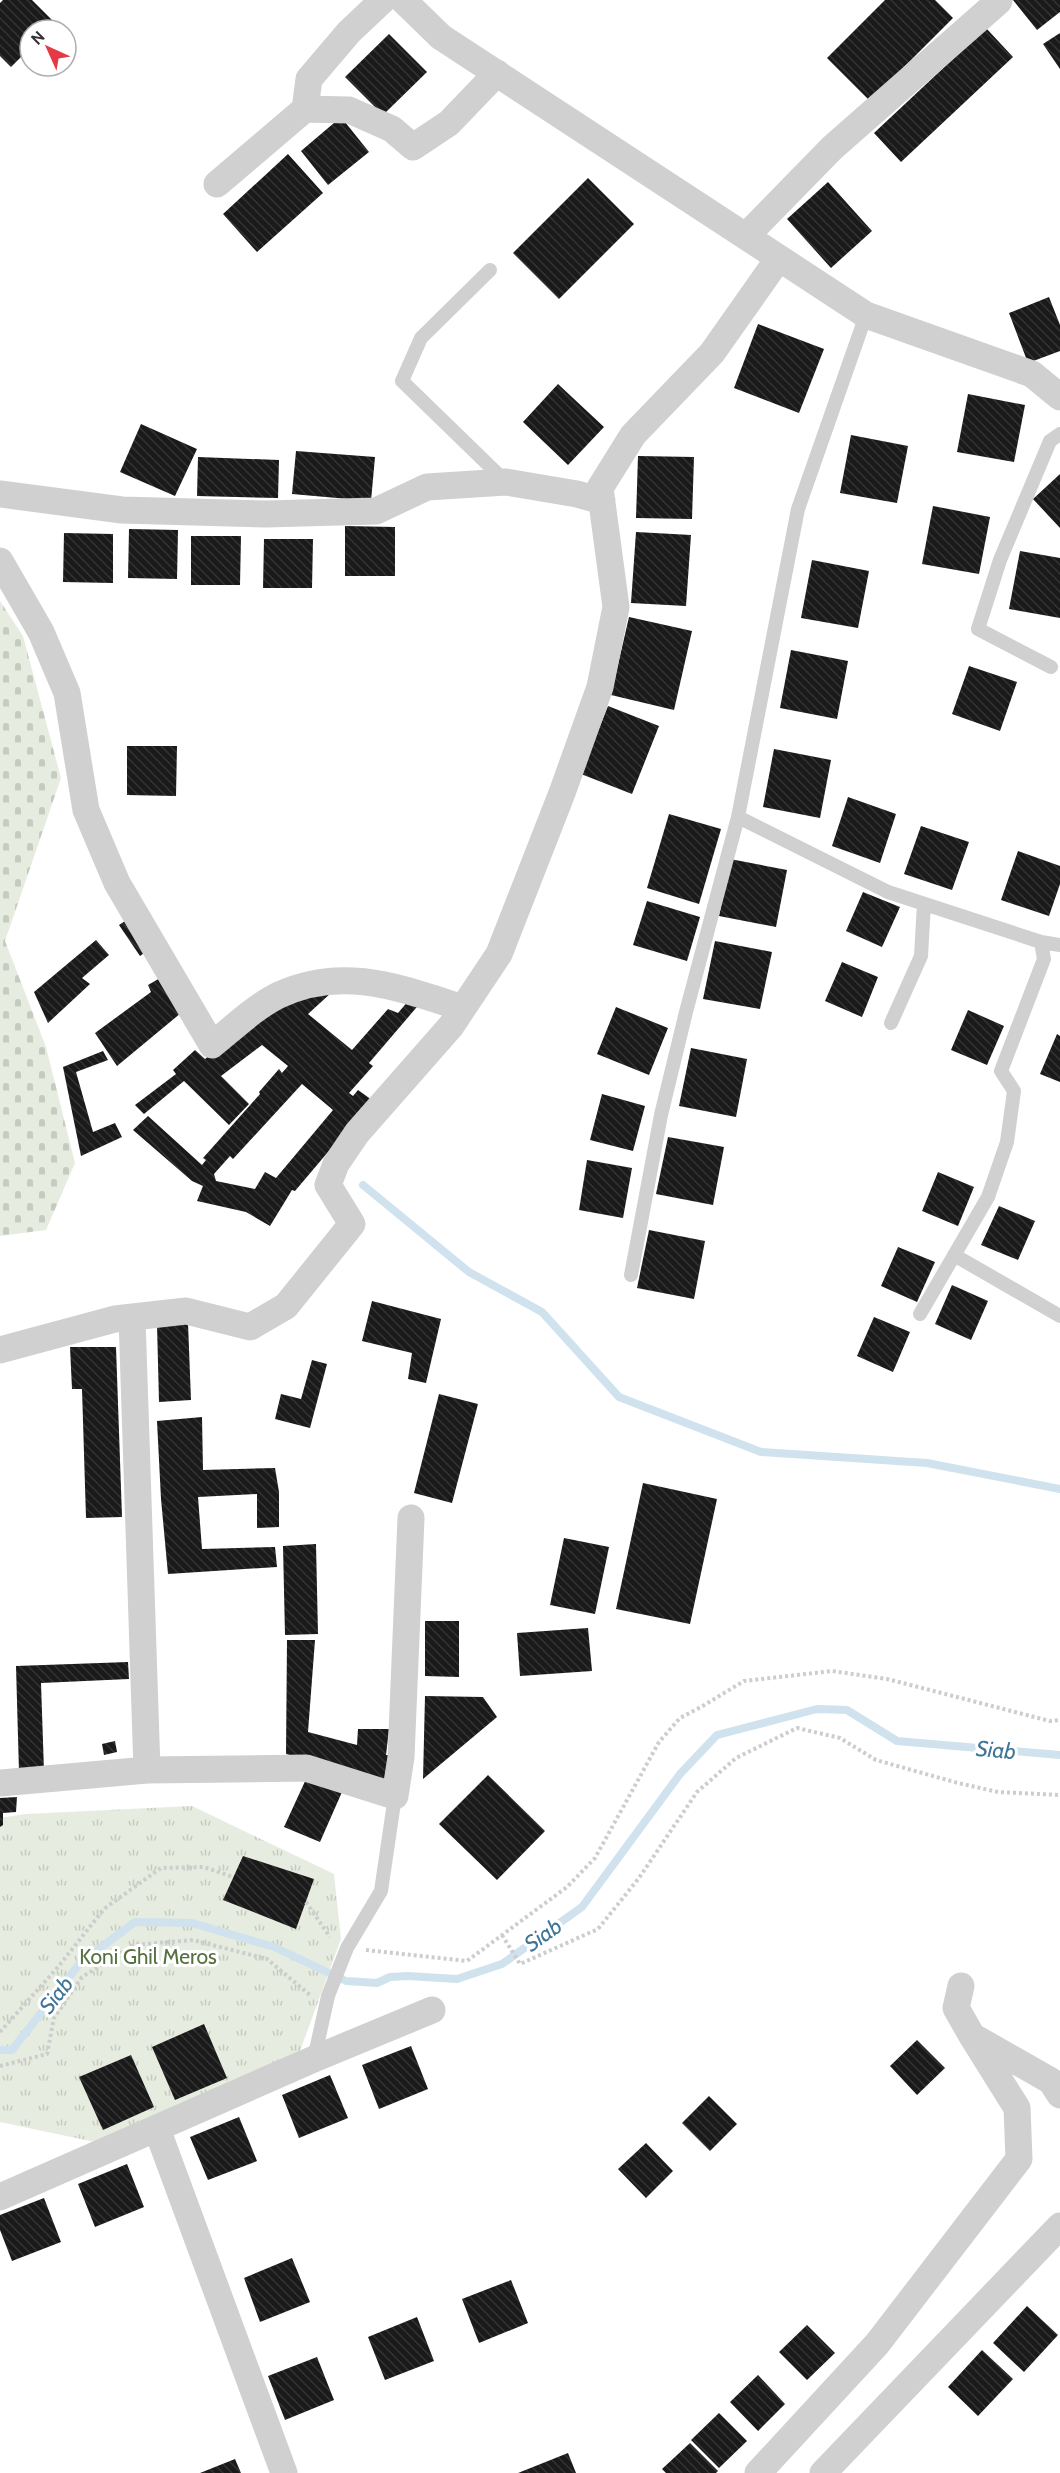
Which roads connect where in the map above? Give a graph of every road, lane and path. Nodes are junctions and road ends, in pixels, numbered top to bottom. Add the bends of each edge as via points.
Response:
1 (383, 0) edge
2 (404, 0) edge
3 (999, 1) edge
4 (496, 74) junction
5 (304, 109) junction
6 (217, 184) dead end
7 (746, 236) junction
8 (779, 258) junction
9 (490, 270) dead end
10 (866, 315) junction
11 (1060, 397) edge
12 (1060, 434) edge
13 (506, 482) junction
14 (0, 494) edge
15 (602, 501) junction
16 (0, 561) edge
17 (1051, 667) dead end
18 (738, 817) junction
19 (924, 904) junction
20 (1041, 942) junction
21 (1060, 945) edge
22 (463, 1008) junction
23 (891, 1023) dead end
24 (954, 1255) junction
25 (631, 1275) dead end
26 (920, 1314) dead end
27 (1060, 1316) edge
28 (132, 1318) junction
29 (0, 1350) edge
30 (411, 1518) dead end
31 (1060, 1720) edge
32 (147, 1770) junction
33 (0, 1783) edge
34 (395, 1796) junction
35 (1060, 1796) edge
36 (233, 1877) dead end
37 (306, 1902) dead end
38 (502, 1935) junction
39 (327, 1945) dead end
40 (347, 1948) junction
41 (961, 1986) dead end
42 (327, 2002) junction
43 (432, 2010) dead end
44 (0, 2032) edge
45 (972, 2036) junction
46 (314, 2059) junction
47 (0, 2066) edge
48 (1060, 2095) edge
49 (157, 2129) junction
50 (0, 2197) edge
51 (1060, 2226) edge
52 (284, 2473) edge
53 (758, 2473) edge
54 (823, 2473) edge

1 - 5 street via 309,79
2 - 4 street via 441,37
3 - 7 street via 832,148
4 - 5 street via 449,123 413,147 392,129 349,110
4 - 7 street
5 - 6 street
7 - 8 street
8 - 10 street
8 - 15 street via 712,353 633,435 600,488
9 - 13 lane via 421,338 402,381
10 - 11 street via 1032,374
10 - 18 lane via 798,509
12 - 17 lane via 1050,441 1000,560 978,629
13 - 14 street via 427,487 376,511 122,510
13 - 15 street
15 - 22 street via 616,607 600,687 499,954
16 - 22 street via 41,632 67,693 86,810 117,883 212,1045 277,996 311,983 385,984
18 - 19 lane via 888,892
18 - 25 lane via 661,1115
19 - 20 lane
19 - 23 lane via 921,956
20 - 21 lane
20 - 24 lane via 1044,959 1001,1071 1014,1091 1007,1142 988,1197
22 - 28 street via 357,1133 336,1164 328,1185 352,1224 286,1306 250,1327 186,1311
24 - 26 lane
24 - 27 lane
28 - 29 street via 115,1319
28 - 32 street
30 - 34 street via 401,1757
31 - 38 path via 1050,1721 887,1679 832,1671 744,1681 680,1718 659,1742 596,1858 567,1887
32 - 33 street
32 - 34 street via 306,1768
34 - 40 lane via 381,1891
35 - 38 path via 998,1792 958,1783 876,1760 840,1738 797,1728 736,1758 697,1792 639,1878 598,1929 520,1964
36 - 44 path via 204,1867 161,1868 104,1909
37 - 39 path via 331,1936
38 - 40 path via 467,1961
40 - 42 lane
41 - 45 street via 956,2008
42 - 46 lane
42 - 47 path via 267,1959 193,1940 134,1945 82,1977 54,2018 47,2054
43 - 46 street
45 - 48 street via 1051,2081
45 - 53 street via 1017,2108 1019,2159 878,2344
46 - 49 street
49 - 50 street
49 - 52 street
51 - 54 street

